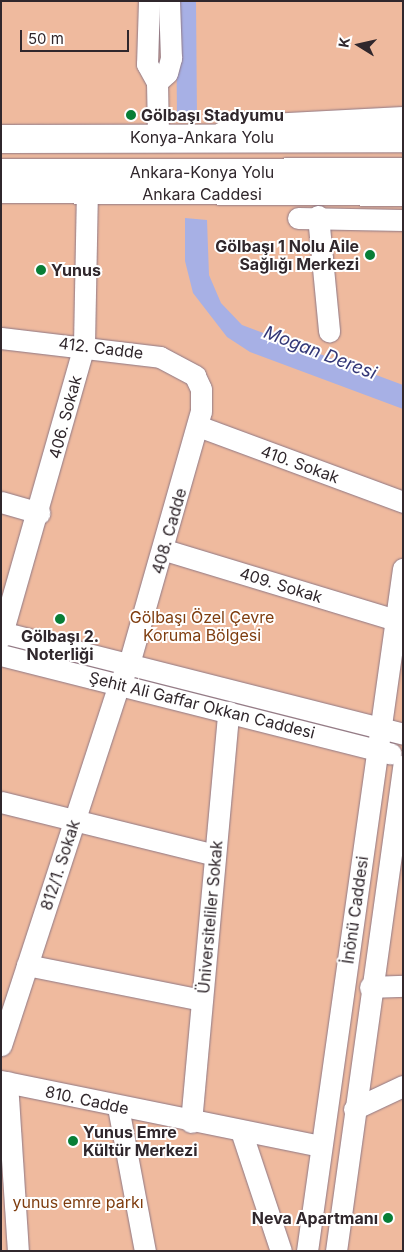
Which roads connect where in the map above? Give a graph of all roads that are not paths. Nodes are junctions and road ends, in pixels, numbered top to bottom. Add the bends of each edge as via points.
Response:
1 (150, 1) edge
2 (169, 1) edge
3 (157, 82) junction
4 (403, 117) edge
5 (158, 136) junction
6 (207, 136) junction
7 (403, 138) edge
8 (1, 139) edge
9 (403, 172) edge
10 (1, 173) edge
11 (1, 192) edge
12 (87, 194) junction
13 (403, 195) edge
14 (403, 220) edge
15 (329, 331) dead end
16 (1, 338) edge
17 (84, 345) junction
18 (195, 376) joint
19 (198, 426) junction
20 (1, 502) edge
21 (403, 502) edge
22 (39, 513) junction
23 (165, 550) junction
24 (403, 569) edge
25 (396, 620) junction
26 (2, 634) edge
27 (1, 655) edge
28 (129, 664) junction
29 (119, 684) junction
30 (228, 712) junction
31 (382, 728) junction
32 (403, 734) edge
33 (378, 750) junction
34 (403, 757) edge
35 (403, 766) edge
36 (1, 802) edge
37 (75, 819) junction
38 (215, 855) junction
39 (28, 965) junction
40 (403, 986) edge
41 (370, 987) junction
42 (202, 1000) junction
43 (1, 1045) edge
44 (4, 1081) edge
45 (403, 1086) edge
46 (118, 1107) junction
47 (354, 1109) junction
48 (191, 1122) junction
49 (241, 1131) junction
50 (320, 1146) junction
51 (18, 1251) edge
52 (145, 1251) edge
53 (281, 1251) edge
54 (307, 1251) edge
55 (336, 1251) edge

1 - 3 street via 147,64
2 - 3 street via 171,58 167,73
3 - 5 street
4 - 6 street via 250,125
5 - 6 highway, Konya-Ankara Yolu
5 - 8 highway, Konya-Ankara Yolu
6 - 7 highway, Konya-Ankara Yolu
9 - 10 highway, Ankara-Konya Yolu
11 - 12 street, Ankara Caddesi
12 - 13 street, Ankara Caddesi
12 - 17 street, 406. Sokak
14 - 15 street via 308,217
16 - 17 street, 412. Cadde
17 - 18 street, 412. Cadde via 160,357
17 - 22 street, 406. Sokak
18 - 19 street, 408. Cadde via 201,389
19 - 21 street, 410. Sokak
19 - 23 street, 408. Cadde
20 - 22 street
22 - 26 street, 406. Sokak
23 - 25 street, 409. Sokak
23 - 28 street, 408. Cadde
24 - 25 street, İnönü Caddesi
25 - 31 street, İnönü Caddesi
26 - 28 street, Şehit Ali Gaffar Okkan Caddesi
27 - 29 street, Şehit Ali Gaffar Okkan Caddesi
28 - 29 street, 408. Cadde
28 - 31 street, Şehit Ali Gaffar Okkan Caddesi
29 - 30 street, Şehit Ali Gaffar Okkan Caddesi
29 - 37 street, 812/1. Sokak
30 - 33 street, Şehit Ali Gaffar Okkan Caddesi
30 - 38 street, Üniversiteliler Sokak
31 - 32 street, Şehit Ali Gaffar Okkan Caddesi
31 - 33 street, İnönü Caddesi
33 - 34 street, Şehit Ali Gaffar Okkan Caddesi
33 - 50 street, İnönü Caddesi
35 - 41 street
36 - 37 street
37 - 38 street
37 - 39 street, 812/1. Sokak
38 - 42 street, Üniversiteliler Sokak
39 - 42 street
39 - 43 street, 812/1. Sokak
40 - 41 street
41 - 47 street
42 - 48 street, Üniversiteliler Sokak
44 - 46 street, 810. Cadde
44 - 51 street
45 - 47 street
46 - 48 street, 810. Cadde
46 - 52 street
47 - 55 street
48 - 49 street, 810. Cadde
49 - 50 street, 810. Cadde
49 - 53 street
50 - 54 street, İnönü Caddesi

